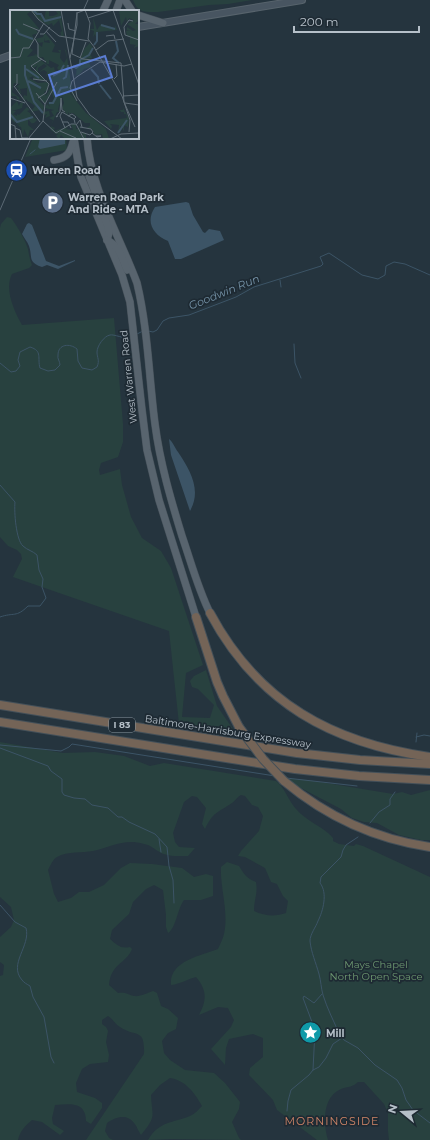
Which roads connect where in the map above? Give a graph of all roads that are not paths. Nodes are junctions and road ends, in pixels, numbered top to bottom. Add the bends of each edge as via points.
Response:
1 (108, 0) edge
2 (120, 0) edge
3 (125, 0) edge
4 (302, 0) edge
5 (103, 10) edge
6 (116, 10) edge
7 (131, 10) edge
8 (139, 15) edge
9 (163, 23) junction
10 (139, 27) edge
11 (10, 55) edge
12 (0, 59) edge
13 (74, 139) edge
14 (74, 139) edge
15 (86, 139) edge
16 (87, 146) junction
17 (54, 160) dead end
18 (107, 240) junction
19 (143, 313) junction
20 (210, 613) joint
21 (196, 617) joint
22 (0, 705) edge
23 (0, 722) edge
24 (430, 757) edge
25 (430, 764) edge
26 (430, 780) edge
27 (430, 847) edge

1 - 5 main road
2 - 6 main road
3 - 7 main road
4 - 9 main road
8 - 9 main road
9 - 10 main road
11 - 12 main road
13 - 17 main road via 67,156
14 - 18 main road, West Warren Road via 82,176
15 - 16 main road
16 - 18 main road via 89,178 108,227
16 - 19 main road via 94,178 137,283
18 - 19 main road via 114,243 117,248
18 - 21 main road, West Warren Road via 126,287 131,307 144,428 152,472
19 - 20 main road via 155,426 164,470 196,579
20 - 24 highway via 225,639 248,668 272,692 298,712 326,728 356,740 394,751
21 - 27 highway, bridge via 223,696 240,727 263,759 284,781 316,805 347,823 391,840
22 - 25 highway, Baltimore-Harrisburg Expressway / I 83 via 297,753 379,762
23 - 26 highway, I 83 via 295,769

